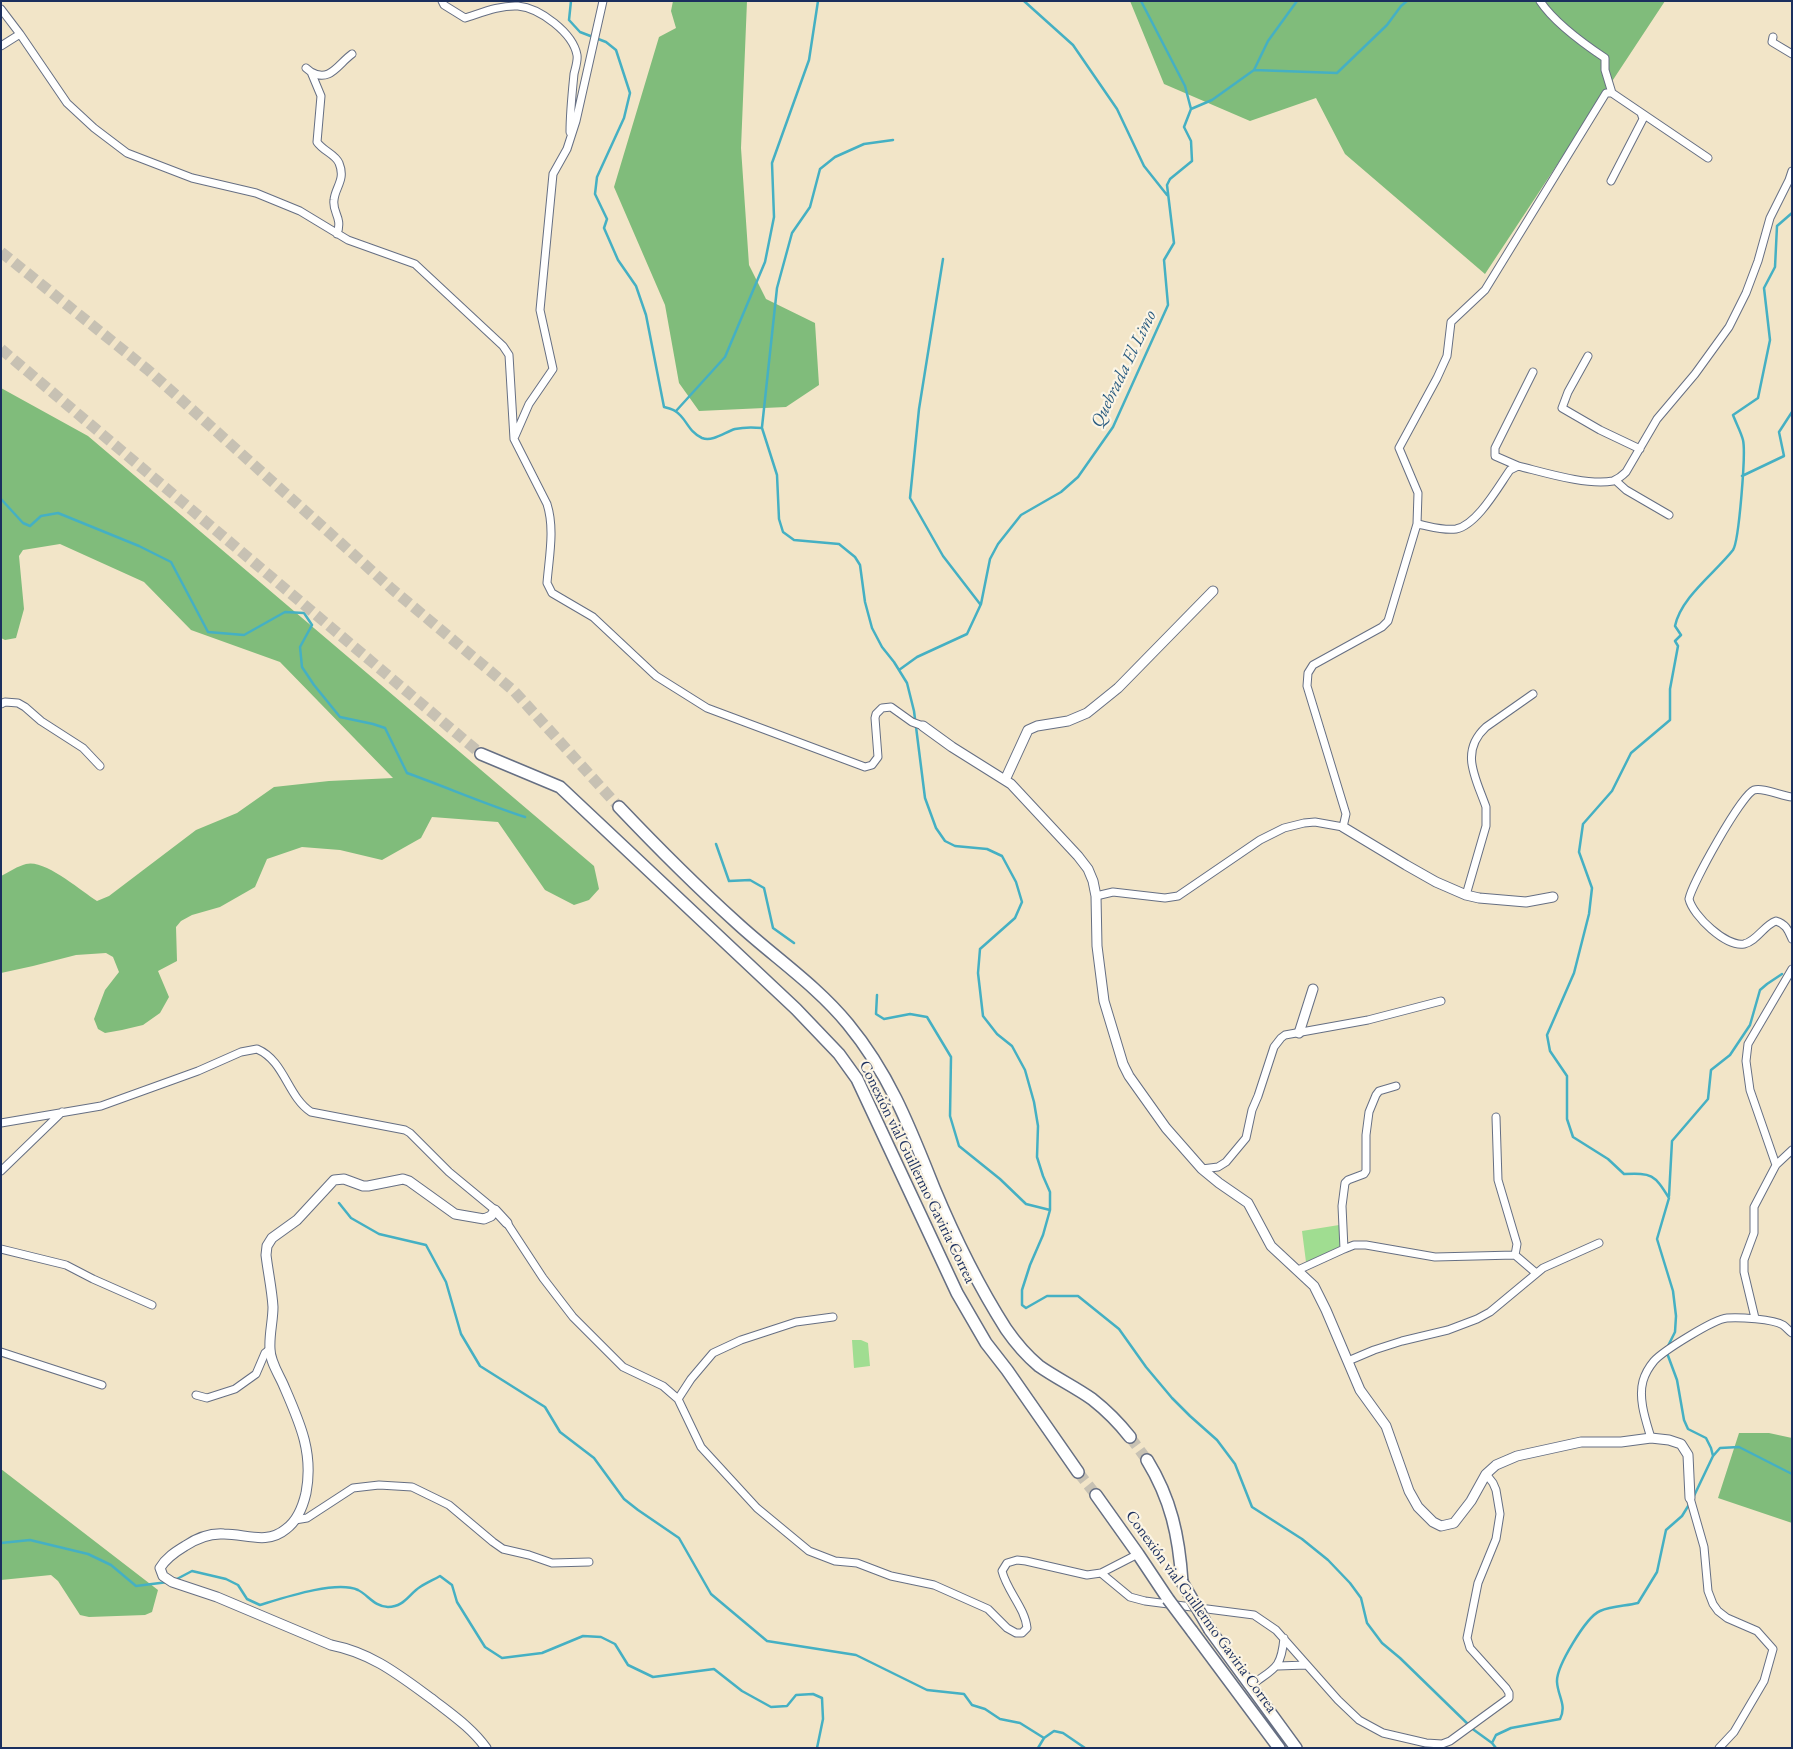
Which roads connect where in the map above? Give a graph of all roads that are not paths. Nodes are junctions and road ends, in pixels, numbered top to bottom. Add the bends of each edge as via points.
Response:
1 (442, 1) edge
2 (603, 1) edge
3 (1540, 1) edge
4 (1, 9) edge
5 (20, 34) junction
6 (1773, 37) dead end
7 (1, 46) edge
8 (352, 54) dead end
9 (1792, 54) edge
10 (1612, 93) junction
11 (1641, 113) junction
12 (570, 140) junction
13 (1708, 158) dead end
14 (1792, 171) edge
15 (1610, 181) dead end
16 (338, 234) junction
17 (1588, 356) dead end
18 (1533, 372) dead end
19 (514, 439) junction
20 (1640, 449) junction
21 (1518, 466) junction
22 (1616, 480) junction
23 (1669, 515) dead end
24 (1417, 524) junction
25 (1213, 592) dead end
26 (1533, 694) dead end
27 (1, 704) edge
28 (923, 726) joint
29 (481, 754) tunnel mouth
30 (100, 766) dead end
31 (1005, 780) junction
32 (1792, 797) edge
33 (619, 807) tunnel mouth
34 (1343, 827) junction
35 (1096, 896) junction
36 (1466, 896) junction
37 (1553, 897) dead end
38 (1792, 939) edge
39 (1792, 969) edge
40 (1313, 990) dead end
41 (1441, 1001) dead end
42 (1299, 1033) junction
43 (1396, 1086) dead end
44 (62, 1112) junction
45 (1496, 1117) dead end
46 (1, 1123) edge
47 (1792, 1150) edge
48 (1776, 1164) junction
49 (1202, 1169) junction
50 (1, 1171) edge
51 (495, 1210) junction
52 (507, 1223) joint
53 (1599, 1244) dead end
54 (1, 1249) edge
55 (1344, 1249) junction
56 (1515, 1254) junction
57 (1298, 1270) junction
58 (1536, 1273) junction
59 (152, 1305) dead end
60 (833, 1316) dead end
61 (1755, 1318) junction
62 (1792, 1333) edge
63 (270, 1349) junction
64 (1, 1352) edge
65 (1348, 1361) junction
66 (102, 1385) dead end
67 (196, 1395) dead end
68 (678, 1399) junction
69 (1130, 1437) tunnel mouth
70 (1651, 1438) junction
71 (1147, 1460) tunnel mouth
72 (1078, 1472) tunnel mouth
73 (1486, 1474) junction
74 (1096, 1495) tunnel mouth
75 (1691, 1501) joint
76 (295, 1520) junction
77 (1138, 1554) junction
78 (589, 1562) dead end
79 (1101, 1574) junction
80 (1284, 1638) junction
81 (1306, 1665) junction
82 (1278, 1666) junction
83 (1250, 1686) junction
84 (486, 1748) edge
85 (1279, 1748) edge
86 (1296, 1748) edge
87 (1719, 1748) edge

1 - 12 street via 465,18 518,6 537,12 570,38 577,56
2 - 12 street
3 - 10 street via 1550,16 1605,58
4 - 5 street
5 - 7 street
5 - 16 street via 67,103 126,153 192,178 256,193 300,211
6 - 9 street via 1772,42
8 - 16 street via 326,76 317,76 309,70 321,96 317,142 339,164 340,182 334,200 340,223
10 - 11 street
10 - 24 street via 1605,94 1485,290 1451,322 1446,356 1437,378 1399,448 1418,493
11 - 13 street
11 - 15 street via 1643,119
12 - 19 street via 553,174 540,301 541,320 553,369 529,404
14 - 20 street via 1770,218 1752,276 1729,327 1695,374 1662,411
16 - 19 street via 418,266 506,350 509,355
17 - 20 street via 1562,408
18 - 21 street via 1495,448 1495,456
19 - 28 street via 550,515 549,588 556,596 593,617 662,681 717,713 865,767 878,758 875,718 879,710 891,707
20 - 22 street via 1626,472
21 - 22 street via 1585,481
21 - 24 street via 1510,470 1472,522 1450,530
22 - 23 street via 1626,490
24 - 34 street via 1387,623 1313,665 1308,673 1307,686 1346,814
25 - 31 street via 1118,688 1087,713 1028,730
26 - 36 street via 1479,733 1471,750 1471,762 1486,807 1486,826
27 - 30 street via 18,703 25,707 83,748
28 - 31 street
29 - 72 highway, Conexión vial Guillermo Gaviria Correa via 560,788 796,1009 839,1054 857,1079 957,1293 986,1343
31 - 35 street via 1020,792 1078,856 1091,875
32 - 38 street via 1761,789 1751,792 1721,834 1689,899 1695,911 1719,937 1731,944 1746,944 1776,921 1787,928
33 - 69 highway, Conexión vial Guillermo Gaviria Correa via 738,924 819,994 847,1023 893,1090 966,1256 1008,1331 1019,1347 1040,1366 1091,1398
34 - 35 street via 1315,822 1284,828 1260,840 1178,896 1165,898 1113,892
34 - 36 street via 1421,874
35 - 49 street via 1097,946 1104,1001 1123,1064 1166,1128
36 - 37 street via 1526,902
39 - 48 street via 1748,1044 1746,1061 1750,1090
40 - 42 street
41 - 42 street
42 - 49 street via 1285,1035 1274,1047 1246,1138 1226,1162 1218,1167
43 - 55 street via 1376,1095 1369,1112 1366,1171 1346,1183 1342,1206
44 - 46 street
44 - 50 street
44 - 51 street via 101,1106 241,1052 257,1049 273,1060 307,1110 405,1130
45 - 56 street via 1498,1180 1517,1244
47 - 48 street
48 - 61 street via 1754,1207 1754,1233 1744,1260
49 - 57 street via 1248,1203 1268,1242
51 - 52 street
51 - 63 street via 484,1219 455,1214 403,1179 368,1186 344,1179 334,1180 297,1220 272,1238 267,1246 273,1306
52 - 68 street via 554,1294 612,1358 623,1367 663,1386
53 - 58 street
54 - 59 street via 66,1265
55 - 56 street via 1366,1245 1435,1257
55 - 57 street
56 - 58 street
57 - 65 street via 1314,1286
58 - 65 street via 1478,1319
60 - 68 street via 796,1322 712,1353
61 - 62 street via 1783,1325
61 - 70 street via 1725,1318 1713,1323 1654,1361 1643,1382 1642,1394
63 - 67 street via 256,1374 235,1389 207,1398
63 - 76 street via 296,1413 309,1461 305,1497
64 - 66 street
65 - 73 street via 1360,1390 1386,1426 1410,1491 1418,1506 1433,1522 1442,1526 1454,1523 1471,1502
68 - 79 street via 701,1447 771,1521 809,1551 822,1557 940,1587 988,1609 1016,1633 1027,1628 1026,1620 1005,1583 1002,1571 1007,1563 1017,1560 1086,1575
70 - 73 street via 1581,1442 1517,1456 1496,1465
70 - 75 street via 1681,1444 1688,1455
71 - 83 highway, Conexión vial Guillermo Gaviria Correa, bridge via 1165,1493 1174,1522 1182,1582 1210,1630
73 - 81 street via 1496,1490 1500,1514 1496,1538 1478,1583 1467,1638 1470,1648 1509,1693 1506,1702 1450,1741 1426,1743 1384,1733 1359,1720
74 - 77 highway, Conexión vial Guillermo Gaviria Correa
75 - 87 street via 1704,1547 1708,1591 1713,1604 1727,1618 1758,1631 1773,1649 1764,1681 1734,1732
76 - 78 street via 306,1518 352,1488 412,1486 449,1505 503,1549 552,1563
76 - 84 street via 286,1530 271,1538 223,1534 194,1540 164,1561 160,1568 163,1576 331,1645 366,1655 397,1673 453,1715 479,1737
77 - 79 street
77 - 85 highway, Conexión vial Guillermo Gaviria Correa, bridge
79 - 80 street via 1130,1597 1254,1615
80 - 81 street
80 - 82 street
81 - 82 street
82 - 83 street
83 - 86 highway, Conexión vial Guillermo Gaviria Correa

